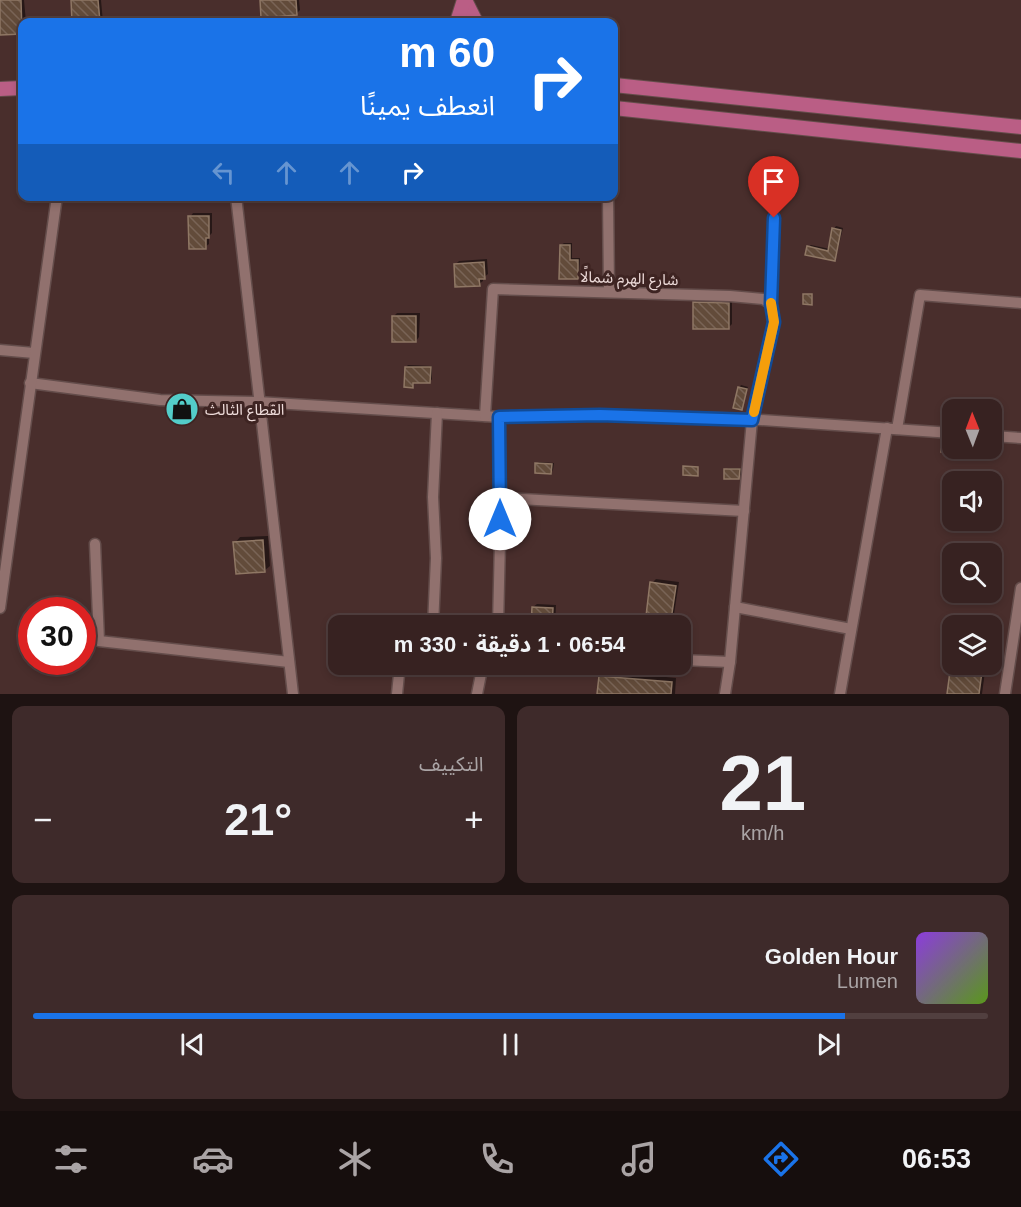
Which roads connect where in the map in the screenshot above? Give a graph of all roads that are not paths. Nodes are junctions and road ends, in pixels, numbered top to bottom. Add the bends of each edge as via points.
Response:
1 (464, 0) edge
2 (458, 18) edge
3 (474, 18) edge
4 (618, 85) edge
5 (18, 88) edge
6 (0, 89) edge
7 (618, 108) edge
8 (1021, 127) edge
9 (1021, 152) edge
10 (56, 201) edge
11 (237, 201) edge
12 (608, 201) edge
13 (774, 218) dead end
14 (609, 292) junction
15 (1021, 303) edge
16 (771, 304) junction
17 (0, 350) edge
18 (34, 352) junction
19 (30, 383) junction
20 (258, 402) junction
21 (437, 413) junction
22 (485, 416) junction
23 (499, 417) junction
24 (752, 420) junction
25 (892, 429) junction
26 (942, 432) edge
27 (1002, 437) edge
28 (1021, 438) edge
29 (501, 498) junction
30 (744, 511) junction
31 (95, 544) dead end
32 (1021, 588) edge
33 (735, 607) junction
34 (0, 608) edge
35 (433, 615) edge
36 (498, 615) edge
37 (852, 629) junction
38 (691, 660) edge
39 (289, 662) junction
40 (730, 662) junction
41 (399, 675) edge
42 (481, 675) edge
43 (293, 694) edge
44 (396, 694) edge
45 (477, 694) edge
46 (725, 694) edge
47 (840, 694) edge
48 (1005, 694) edge

1 - 2 main road
1 - 3 main road
4 - 8 main road
5 - 6 main road
7 - 9 main road
10 - 18 street
11 - 20 street
12 - 14 street
13 - 16 street
14 - 16 street, شارع الهرم شمالًا via 730,296 763,299
14 - 22 street, شارع الهرم شمالًا via 493,289
15 - 25 street via 921,295
16 - 24 street via 774,322
17 - 18 street
18 - 19 street
19 - 20 street via 160,400
19 - 34 street
20 - 21 street
20 - 39 street
21 - 22 street
21 - 35 street
22 - 23 street
23 - 24 street via 600,415
23 - 29 street
24 - 25 street
24 - 30 street
25 - 26 street
25 - 37 street
27 - 28 street
29 - 30 street
29 - 36 street
30 - 33 street
31 - 39 street via 99,641
32 - 48 street
33 - 37 street
33 - 40 street
37 - 47 street
38 - 40 street
39 - 43 street
40 - 46 street
41 - 44 street
42 - 45 street

